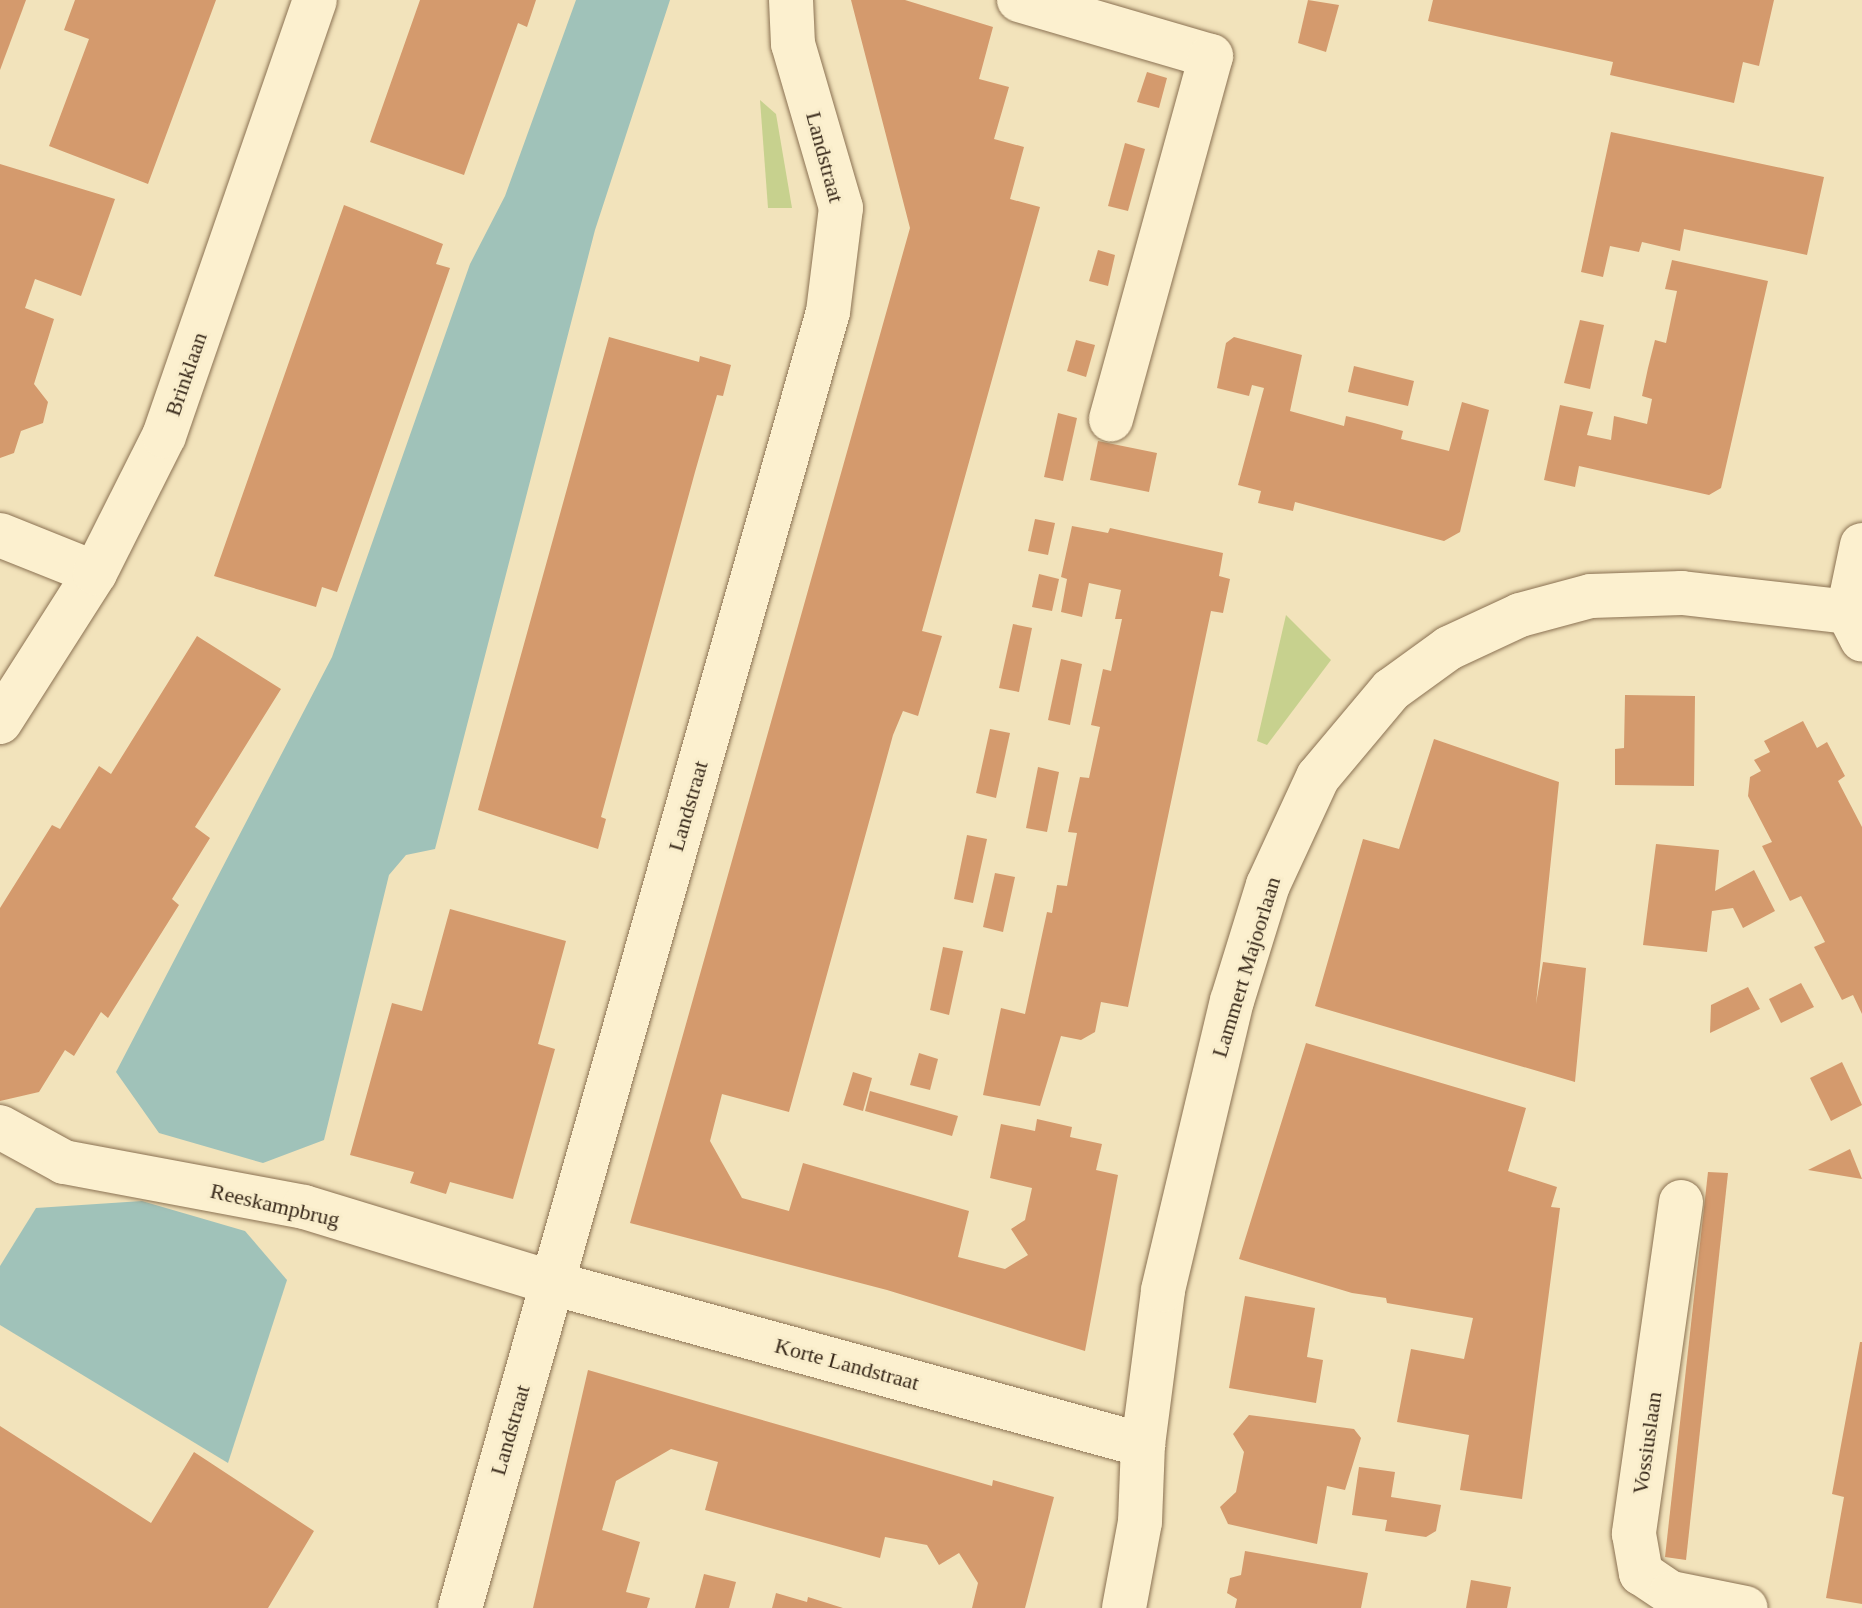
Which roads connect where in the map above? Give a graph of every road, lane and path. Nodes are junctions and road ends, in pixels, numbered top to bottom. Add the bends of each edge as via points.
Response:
1 (315, 0) edge
2 (791, 0) edge
3 (1019, 0) edge
4 (1111, 419) dead end
5 (0, 535) edge
6 (1862, 545) edge
7 (95, 573) junction
8 (1855, 626) edge
9 (0, 722) edge
10 (0, 1127) edge
11 (1681, 1202) dead end
12 (552, 1283) junction
13 (1143, 1445) junction
14 (460, 1608) edge
15 (1124, 1608) edge
16 (1746, 1608) edge

1 - 7 street, Brinklaan via 164,436
2 - 12 street, Landstraat via 793,44 841,208 828,312
3 - 4 street via 1211,56
5 - 7 street
6 - 8 street
7 - 9 street, Brinklaan
8 - 13 street, Lammert Majoorlaan via 1682,593 1591,596 1520,615 1449,648 1391,690 1318,777 1268,885 1232,1001 1163,1290
10 - 12 street, Reeskampbrug via 64,1162 304,1207
11 - 16 street, Vossiuslaan via 1634,1534 1641,1573 1671,1593
12 - 13 street, Korte Landstraat
12 - 14 street, Landstraat
13 - 15 street, Lammert Majoorlaan via 1140,1522

